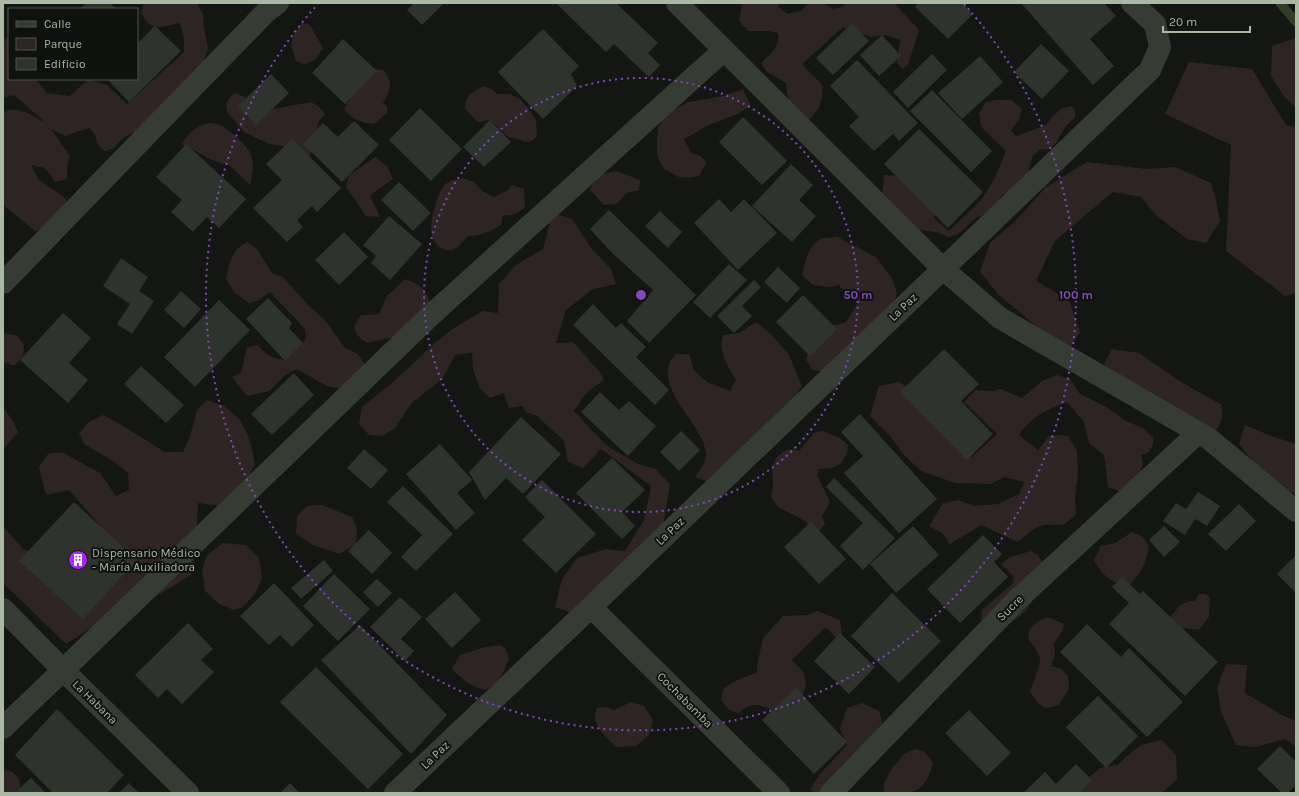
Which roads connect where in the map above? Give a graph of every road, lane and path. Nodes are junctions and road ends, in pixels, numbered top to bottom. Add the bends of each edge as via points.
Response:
1 (677, 3) edge
2 (1132, 3) edge
3 (267, 6) edge
4 (724, 50) junction
5 (943, 269) junction
6 (3, 283) edge
7 (1198, 433) junction
8 (1296, 512) edge
9 (591, 607) junction
10 (3, 609) edge
11 (63, 670) junction
12 (3, 728) edge
13 (188, 793) edge
14 (395, 793) edge
15 (779, 793) edge
16 (831, 793) edge

1 - 4 street
2 - 5 street, La Paz via 1155,24 1160,47 1150,70
3 - 6 street
4 - 5 street
4 - 11 street via 430,316
5 - 7 street via 1000,318
5 - 9 street, La Paz
7 - 8 street via 1208,438
7 - 16 street, Sucre via 1018,600
9 - 14 street, La Paz
9 - 15 street, Cochabamba
10 - 11 street, La Habana
11 - 12 street
11 - 13 street, La Habana

